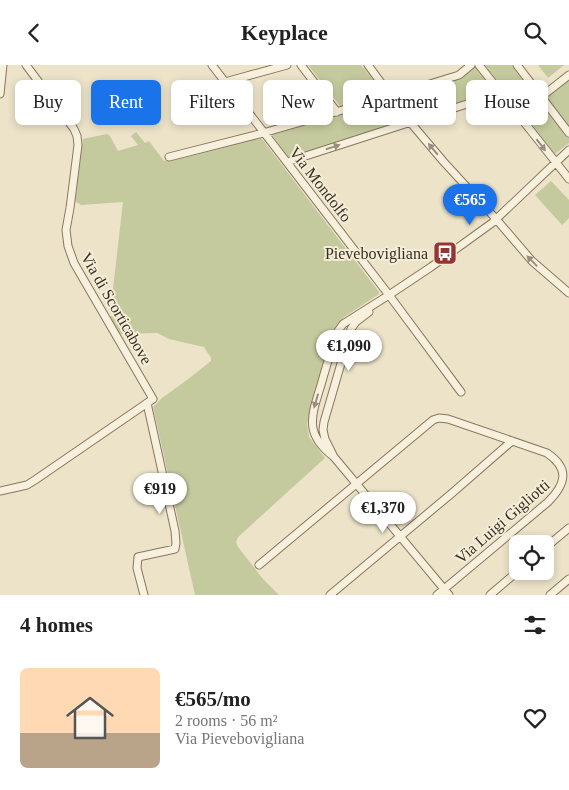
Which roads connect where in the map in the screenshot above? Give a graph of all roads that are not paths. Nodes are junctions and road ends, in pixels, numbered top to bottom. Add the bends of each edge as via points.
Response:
1 (3, 65) edge
2 (26, 65) edge
3 (212, 65) edge
4 (287, 65) edge
5 (302, 65) edge
6 (368, 65) edge
7 (471, 65) edge
8 (479, 65) edge
9 (516, 65) edge
10 (569, 75) edge
11 (223, 80) edge
12 (232, 80) edge
13 (379, 80) edge
14 (443, 80) edge
15 (490, 80) edge
16 (528, 80) edge
17 (548, 92) edge
18 (0, 93) edge
19 (548, 106) edge
20 (343, 110) edge
21 (337, 112) junction
22 (253, 119) edge
23 (401, 125) edge
24 (413, 125) edge
25 (526, 125) edge
26 (264, 133) junction
27 (569, 133) edge
28 (569, 150) edge
29 (168, 157) dead end
30 (287, 162) junction
31 (555, 162) junction
32 (569, 179) edge
33 (496, 219) junction
34 (569, 293) edge
35 (390, 295) junction
36 (462, 392) dead end
37 (147, 403) junction
38 (512, 441) junction
39 (334, 457) junction
40 (356, 484) junction
41 (0, 491) edge
42 (569, 528) edge
43 (399, 537) junction
44 (554, 540) edge
45 (259, 565) dead end
46 (569, 579) edge
47 (509, 580) edge
48 (446, 592) edge
49 (494, 594) edge
50 (144, 595) edge
51 (330, 595) edge
52 (437, 595) edge
53 (550, 595) edge

1 - 18 street
2 - 37 street, Via di Scorticabove via 76,132 78,145 66,229 68,246 74,263 153,399
3 - 11 street, Via Mondolfo
4 - 12 street
5 - 21 street
6 - 13 street
7 - 14 street via 459,75
8 - 15 street
9 - 16 street
10 - 17 street
19 - 27 street
20 - 21 street
21 - 26 street
22 - 26 street, Via Mondolfo
30 -> 23 street
33 -> 24 street
25 -> 31 street
26 - 29 street
26 - 30 street, Via Mondolfo
28 - 31 street
30 - 35 street, Via Mondolfo
31 - 32 street
31 - 33 street
34 -> 33 street via 532,261
33 - 35 street
35 - 36 street, Via Mondolfo
35 - 39 street via 356,322 350,334 323,427
35 -> 39 street via 343,324 334,340 312,416 318,441
37 - 41 street via 27,485
37 - 50 street via 175,531 176,549 138,557
38 - 40 street, Via Luigi Gigliotti via 439,418 423,427
38 - 43 street
38 - 48 street, Via Luigi Gigliotti via 559,460 565,470 565,482 548,502
39 - 40 street
40 - 43 street
40 - 45 street, Via Luigi Gigliotti
42 - 44 street
43 - 48 street
43 - 51 street
46 - 53 street
47 - 49 street
48 - 52 street, Via Luigi Gigliotti

